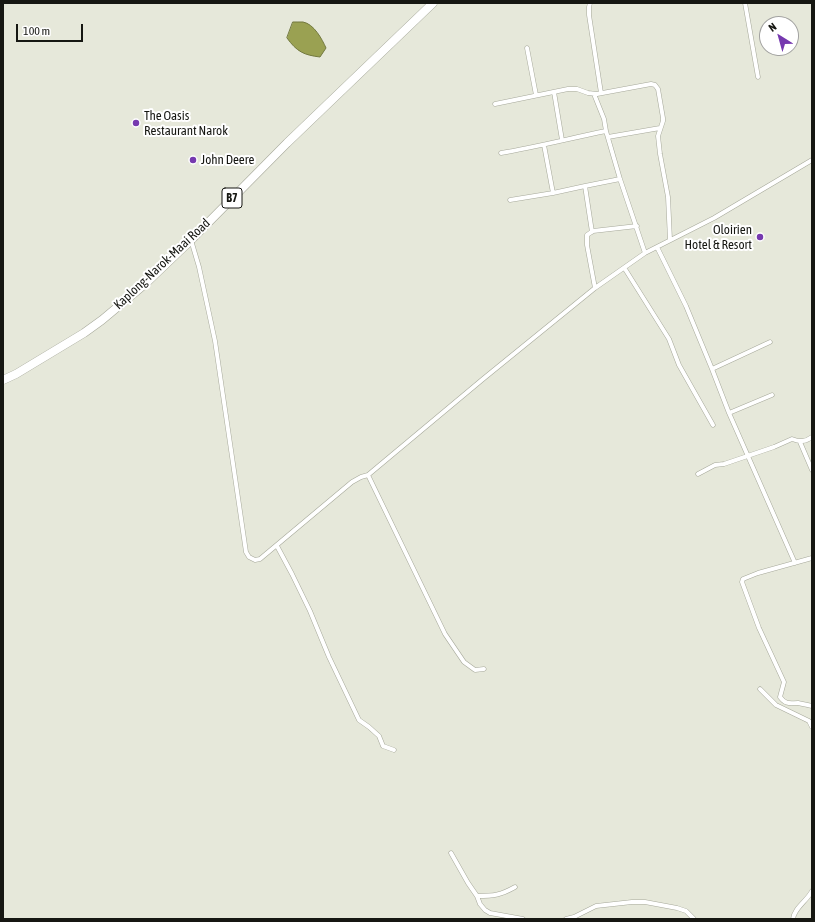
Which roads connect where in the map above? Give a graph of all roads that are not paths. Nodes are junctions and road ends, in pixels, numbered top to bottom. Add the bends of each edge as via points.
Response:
1 (433, 3) edge
2 (590, 3) edge
3 (745, 3) edge
4 (526, 48) dead end
5 (758, 77) dead end
6 (554, 92) junction
7 (601, 93) junction
8 (594, 94) junction
9 (536, 95) junction
10 (495, 104) dead end
11 (660, 128) junction
12 (606, 131) junction
13 (608, 138) junction
14 (562, 140) junction
15 (544, 145) junction
16 (501, 153) dead end
17 (812, 160) edge
18 (620, 180) junction
19 (585, 186) junction
20 (553, 193) junction
21 (510, 200) dead end
22 (637, 226) junction
23 (592, 232) junction
24 (191, 240) junction
25 (670, 240) junction
26 (657, 247) junction
27 (645, 253) junction
28 (625, 269) junction
29 (595, 288) junction
30 (770, 342) dead end
31 (712, 369) junction
32 (16, 374) junction
33 (3, 376) edge
34 (3, 380) edge
35 (772, 395) dead end
36 (729, 413) junction
37 (713, 426) dead end
38 (812, 437) edge
39 (800, 442) junction
40 (748, 455) junction
41 (812, 470) edge
42 (698, 474) dead end
43 (368, 475) junction
44 (277, 546) junction
45 (812, 558) edge
46 (795, 563) junction
47 (484, 669) dead end
48 (760, 690) dead end
49 (812, 706) edge
50 (812, 727) edge
51 (394, 750) dead end
52 (451, 853) dead end
53 (516, 887) dead end
54 (812, 891) edge
55 (477, 896) junction
56 (523, 919) edge
57 (566, 919) edge
58 (694, 919) edge
59 (793, 919) edge

1 - 24 highway, Kaplong-Narok-Maai Road / B7 via 287,143
2 - 7 street via 588,15
3 - 5 street
4 - 9 street
6 - 8 street via 572,89
6 - 9 street
6 - 14 street
7 - 8 street
7 - 11 street via 654,84 658,89 663,118
8 - 12 street
9 - 10 street
11 - 13 street
11 - 25 street via 658,136 668,197
12 - 13 street
12 - 14 street
13 - 18 street
14 - 15 street
15 - 16 street
15 - 20 street
17 - 25 street via 714,218
18 - 19 street
18 - 22 street
19 - 20 street
19 - 23 street
20 - 21 street
22 - 23 street
22 - 27 street
23 - 29 street via 586,240
24 - 32 highway, Kaplong-Narok-Maai Road / B7 via 102,320
24 - 44 street via 215,341 246,552 251,559 258,560
25 - 26 street
26 - 27 street
26 - 31 street via 686,306
27 - 28 street
28 - 29 street
28 - 37 street via 669,339 679,365
29 - 43 street
30 - 31 street
31 - 36 street
32 - 33 highway, Kaplong-Narok-Maai Road / B7
32 - 34 highway, Kaplong-Narok-Maai Road / B7
35 - 36 street
36 - 40 street
38 - 39 street
39 - 40 street via 792,439
39 - 41 street
40 - 42 street via 715,465
40 - 46 street
43 - 44 street via 352,482
43 - 47 street via 445,634 464,662 474,670
44 - 51 street via 307,604 359,720 370,726 379,736 383,746
45 - 46 street
46 - 49 street via 758,573 743,579 742,582 758,628 784,682 780,697 789,704
48 - 50 street via 776,705 809,721
52 - 55 street
53 - 55 street via 495,896
54 - 59 street via 796,910
55 - 56 street via 480,904 490,913
57 - 58 street via 596,906 645,902 678,908 686,911

